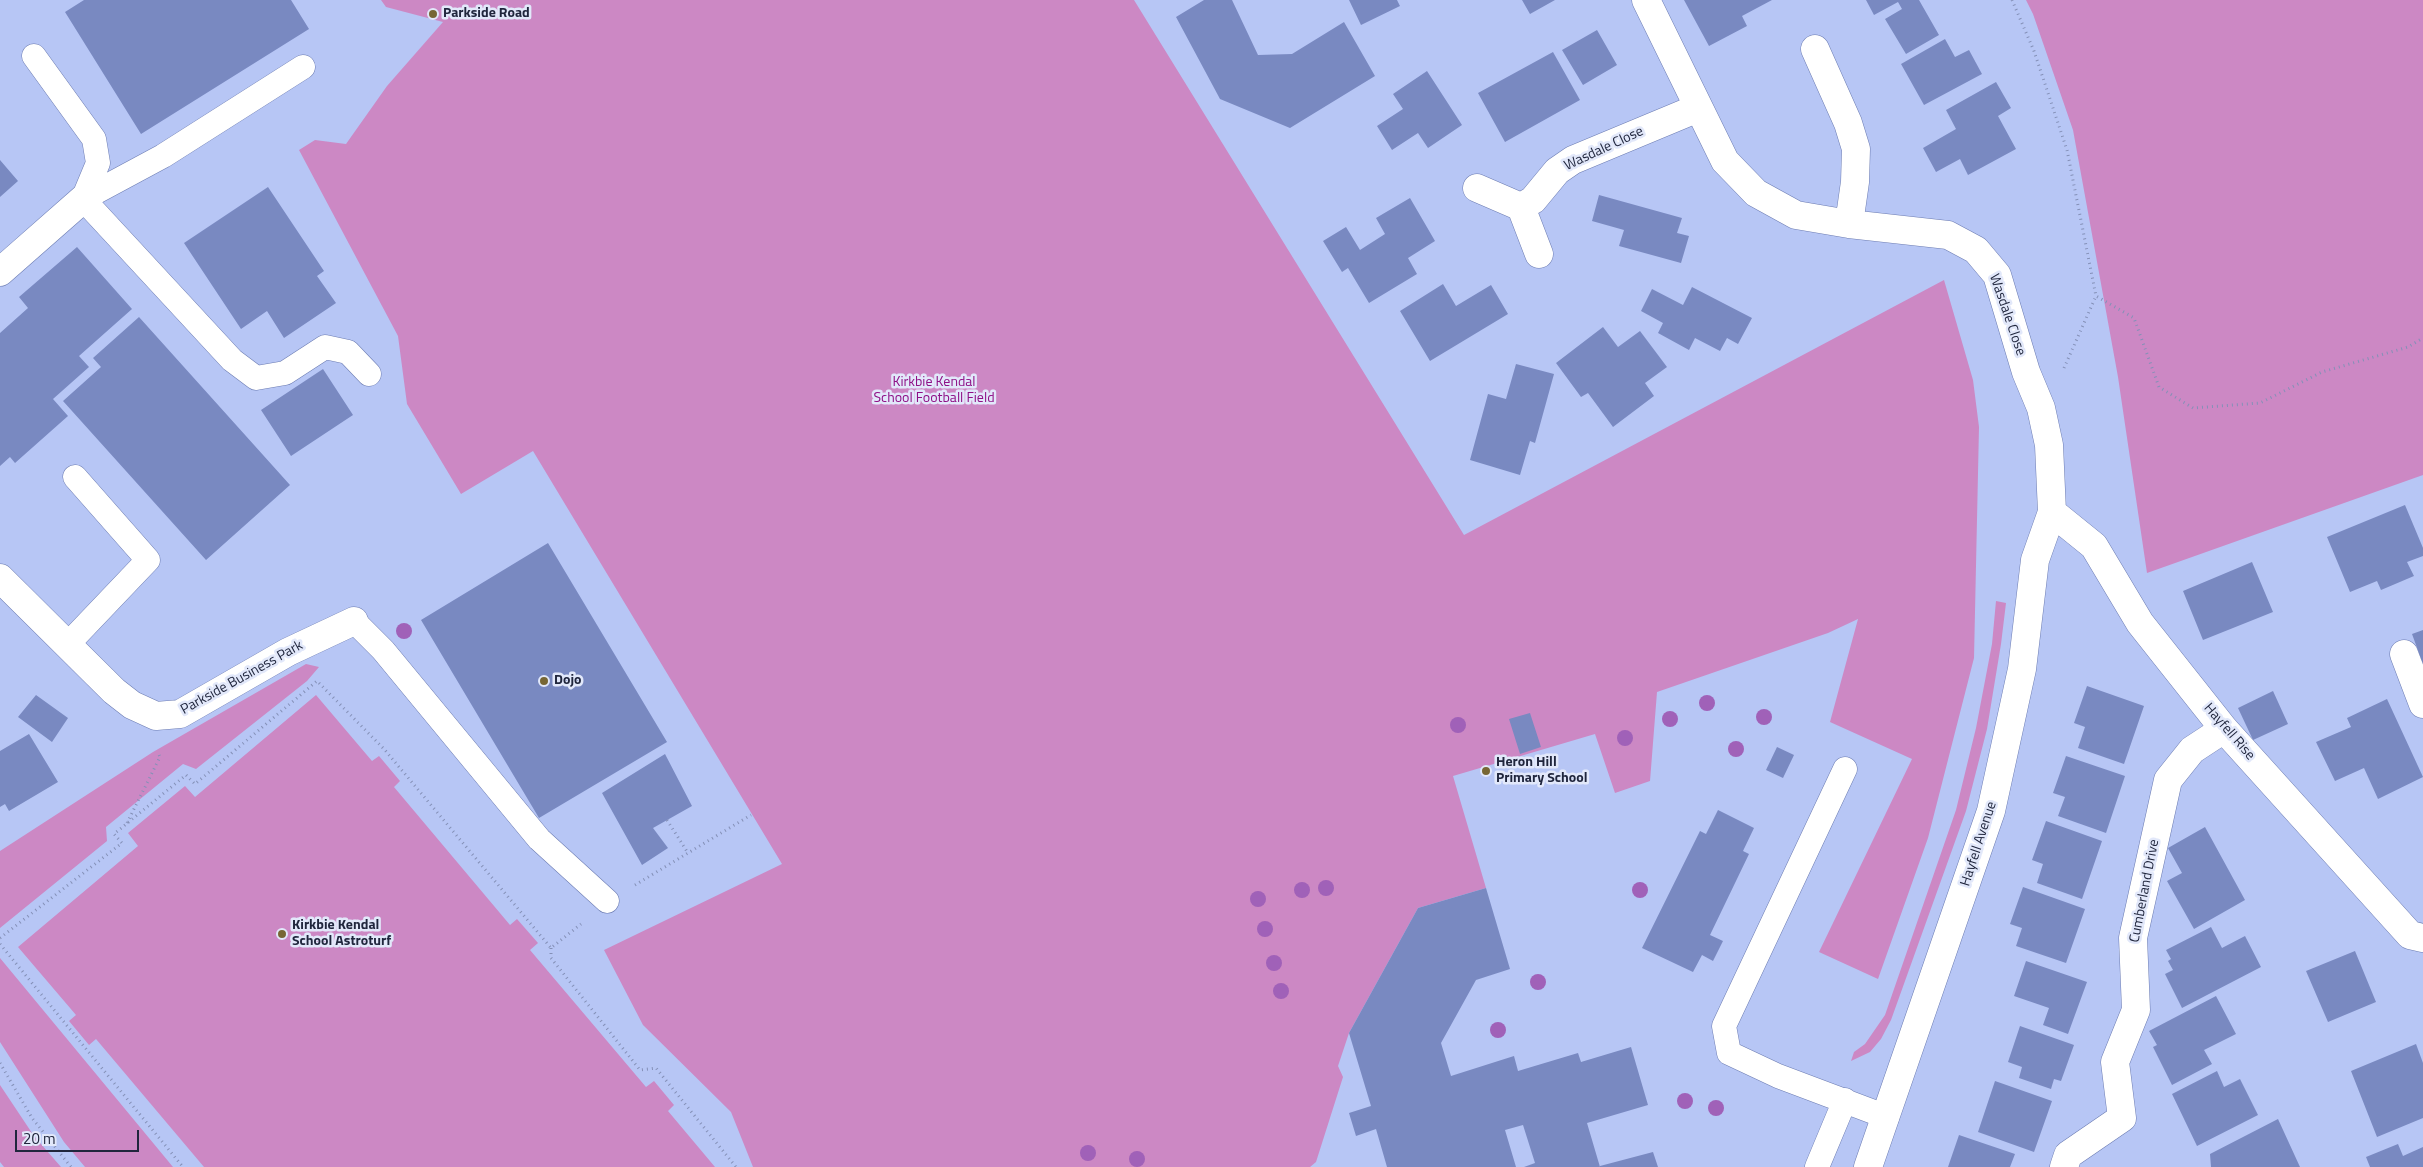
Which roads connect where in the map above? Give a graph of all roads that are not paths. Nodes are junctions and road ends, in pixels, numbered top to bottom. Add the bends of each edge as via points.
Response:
1 (1646, 0) edge
2 (1815, 49) dead end
3 (34, 56) dead end
4 (303, 67) dead end
5 (1698, 108) junction
6 (1476, 188) dead end
7 (83, 199) junction
8 (1521, 206) junction
9 (1849, 224) junction
10 (1539, 254) dead end
11 (0, 272) edge
12 (369, 374) dead end
13 (75, 477) dead end
14 (2052, 512) junction
15 (0, 578) edge
16 (354, 621) joint
17 (67, 645) junction
18 (2404, 654) dead end
19 (2423, 704) edge
20 (2224, 729) junction
21 (1845, 769) dead end
22 (607, 901) road end
23 (2423, 938) edge
24 (1845, 1100) junction
25 (1887, 1118) junction
26 (1817, 1167) edge
27 (1868, 1167) edge
28 (2064, 1167) edge

1 - 5 street, Wasdale Close
2 - 9 street via 1856,149
3 - 7 lane via 94,139 98,163
4 - 7 lane via 163,156
5 - 8 street, Wasdale Close via 1573,160 1557,171 1533,200
5 - 9 street, Wasdale Close via 1725,161 1756,193 1796,215
6 - 8 street
7 - 11 street
7 - 12 lane via 232,360 256,378 285,373 325,347 348,352
8 - 10 street
9 - 14 street, Wasdale Close via 1948,235 1976,250 1996,275 2026,372 2041,408 2049,445
13 - 17 lane via 148,560
14 - 20 street, Hayfell Rise via 2094,546 2140,623
14 - 25 street, Hayfell Avenue via 2035,560 2022,669 1991,811
15 - 17 street, Parkside Business Park
16 - 17 street, Parkside Business Park via 288,652 180,714 156,716 139,708 114,691
16 - 22 lane via 383,650 539,839
18 - 19 street
20 - 23 street, Hayfell Rise via 2410,934
20 - 28 street, Cumberland Drive via 2192,750 2168,780 2133,938 2136,1010 2115,1062 2122,1118 2068,1156
21 - 24 lane via 1724,1026 1729,1052 1778,1076
24 - 25 lane
24 - 26 lane
25 - 27 street, Hayfell Avenue

